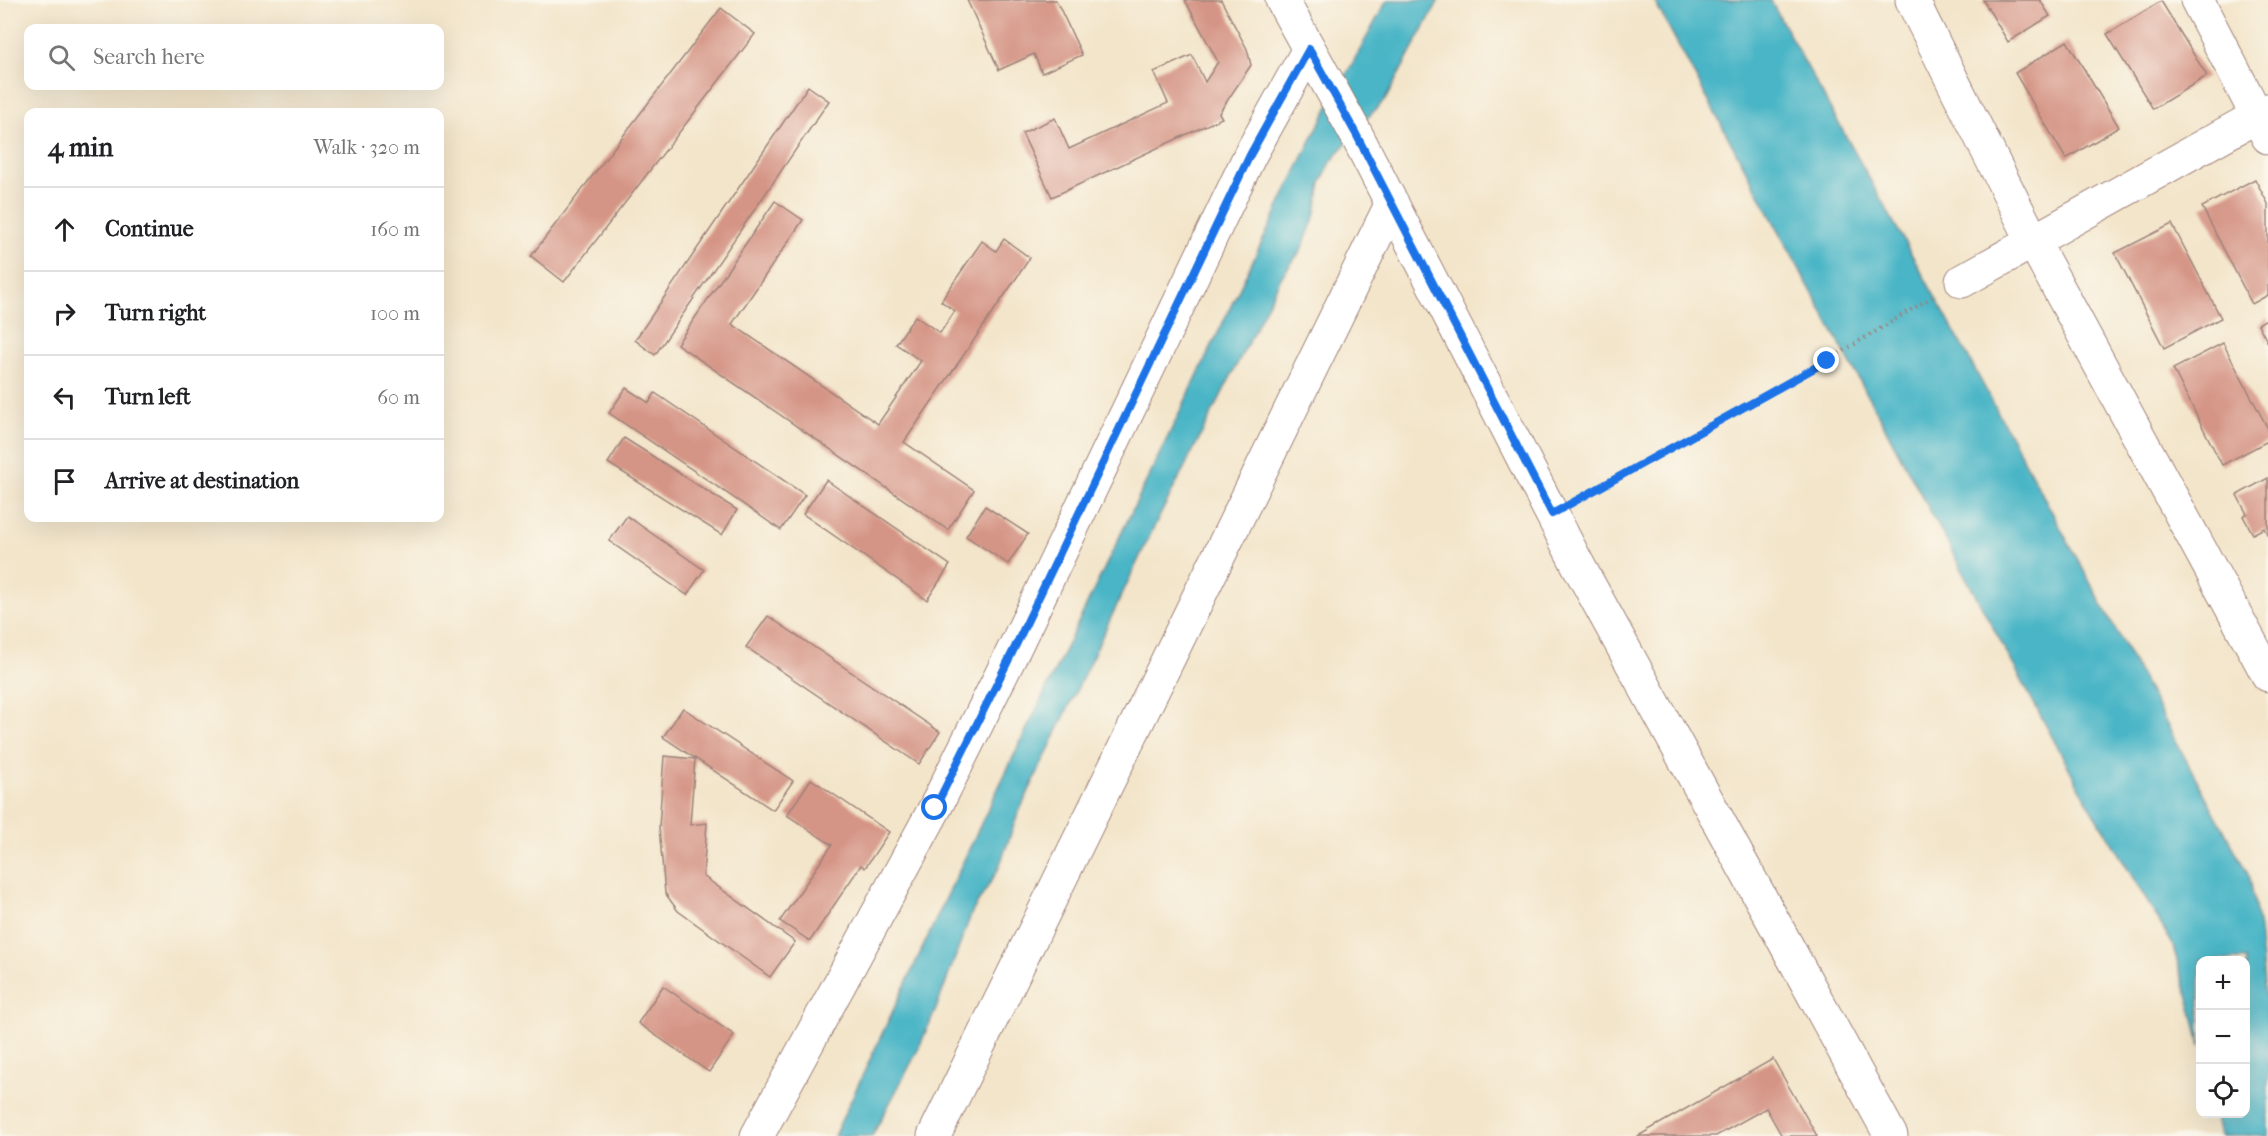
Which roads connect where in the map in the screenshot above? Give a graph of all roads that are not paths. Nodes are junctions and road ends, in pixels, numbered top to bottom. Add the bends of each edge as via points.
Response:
1 (1282, 0) edge
2 (1912, 0) edge
3 (2197, 0) edge
4 (1309, 49) junction
5 (2264, 122) edge
6 (1392, 203) junction
7 (2033, 241) junction
8 (1949, 288) road end
9 (2268, 675) edge
10 (757, 1136) edge
11 (934, 1136) edge
12 (1890, 1136) edge

1 - 4 street
2 - 7 street
3 - 5 street
4 - 6 street
4 - 10 street via 1250,155 935,808
5 - 7 street
6 - 11 street
6 - 12 street via 1552,514
7 - 8 street
7 - 9 street

